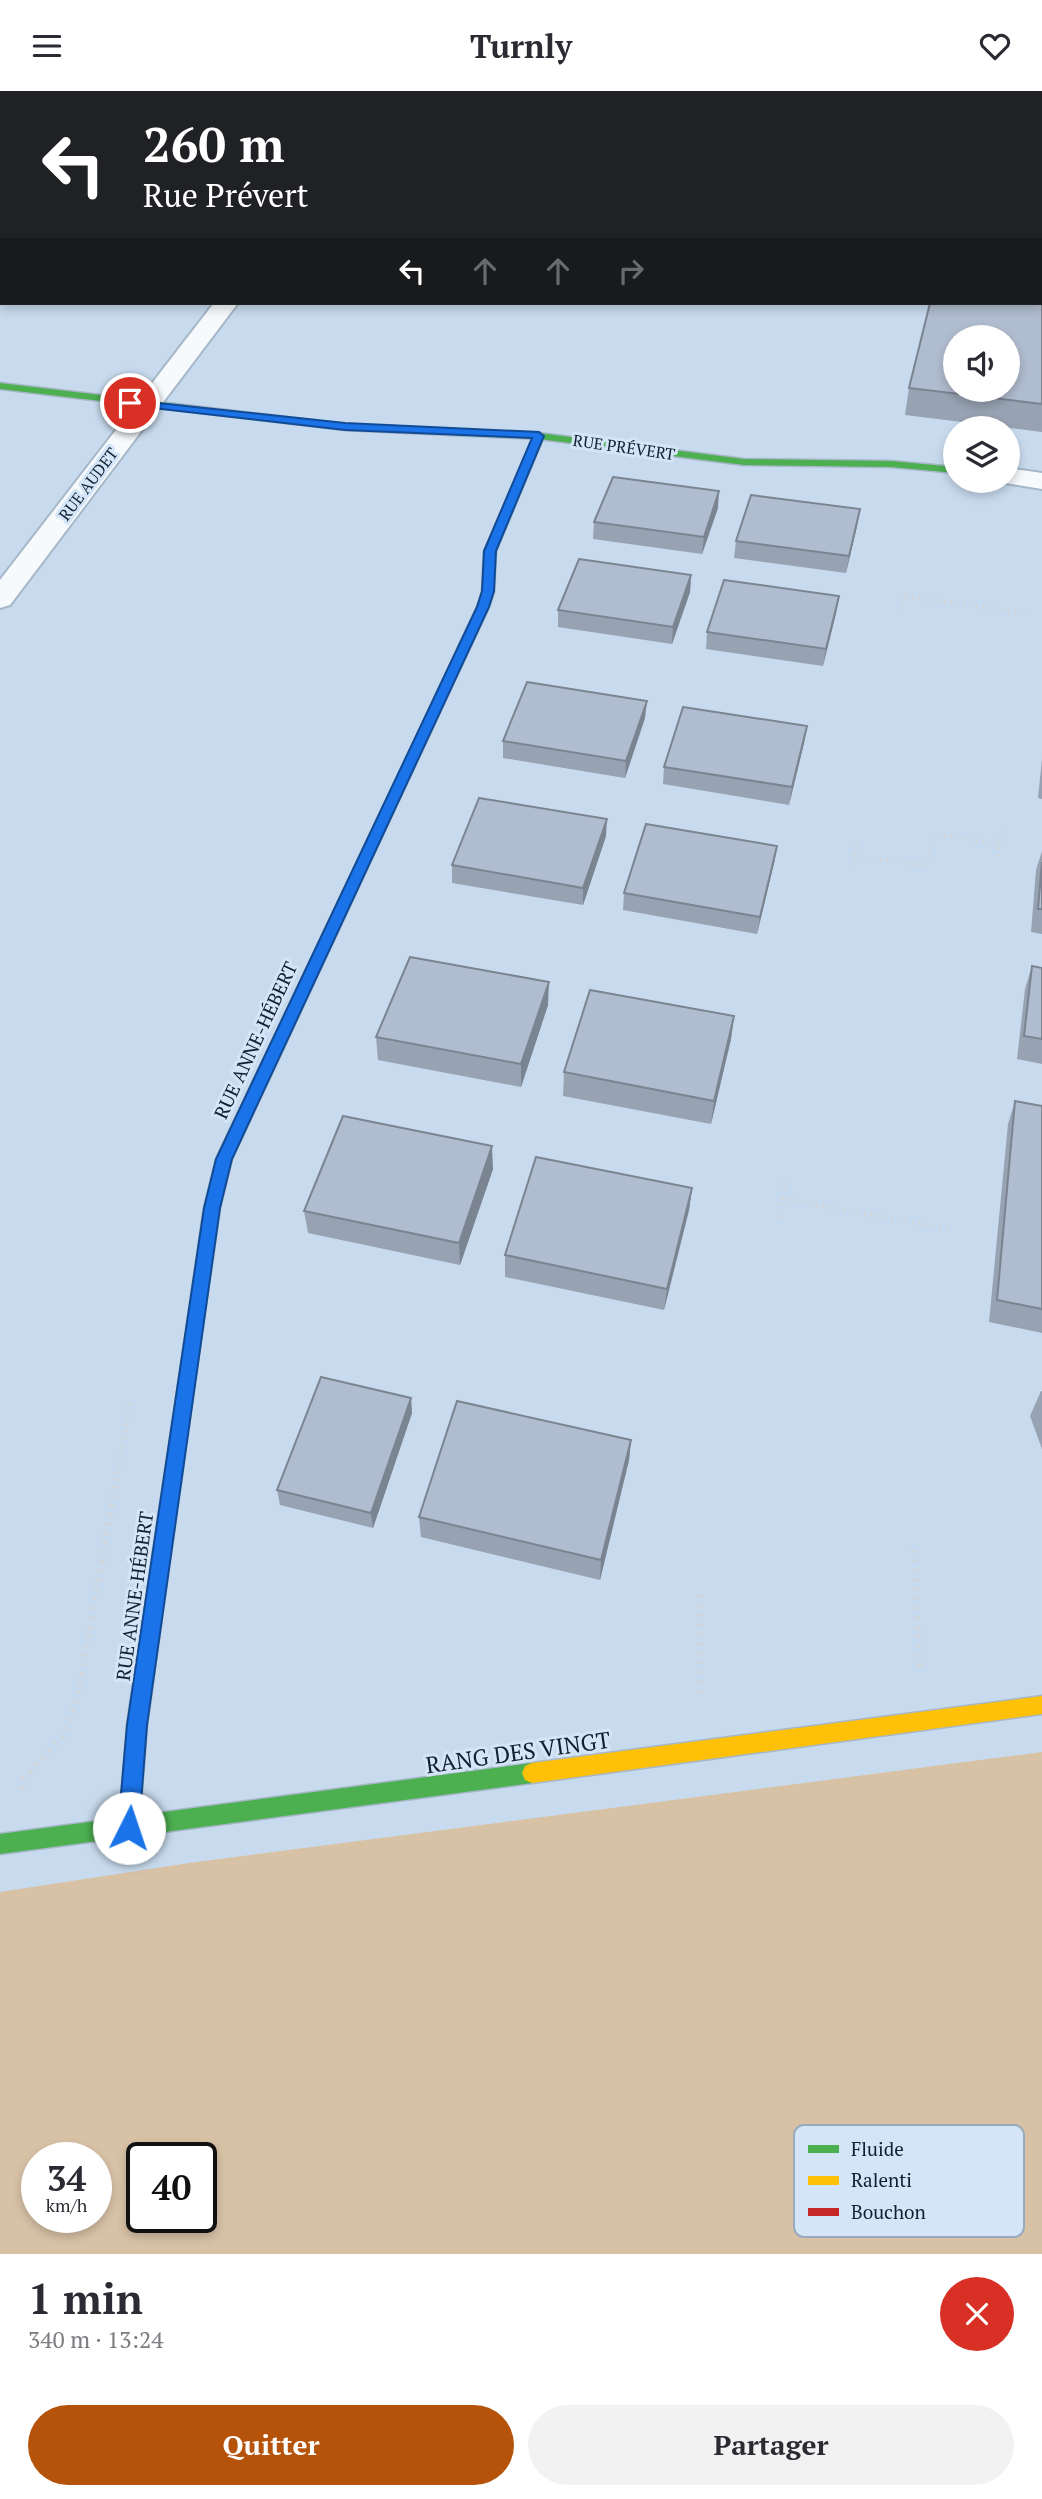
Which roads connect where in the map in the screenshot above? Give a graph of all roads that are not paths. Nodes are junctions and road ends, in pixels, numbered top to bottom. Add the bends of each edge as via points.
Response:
1 (224, 305) edge
2 (0, 386) edge
3 (148, 405) junction
4 (539, 436) junction
5 (943, 469) edge
6 (1020, 478) edge
7 (1042, 481) edge
8 (0, 599) edge
9 (1042, 1705) edge
10 (129, 1828) junction
11 (0, 1844) edge

1 - 3 street, RUE AUDET
2 - 3 street, RUE PRÉVERT
3 - 4 street, RUE PRÉVERT via 345,427
3 - 8 street, RUE AUDET
4 - 5 street, RUE PRÉVERT via 763,464
4 - 10 street, RUE ANNE-HÉBERT via 490,551 483,607 224,1159 212,1208 137,1725
6 - 7 street
9 - 10 street, RANG DES VINGT
10 - 11 street, RANG DES VINGT

